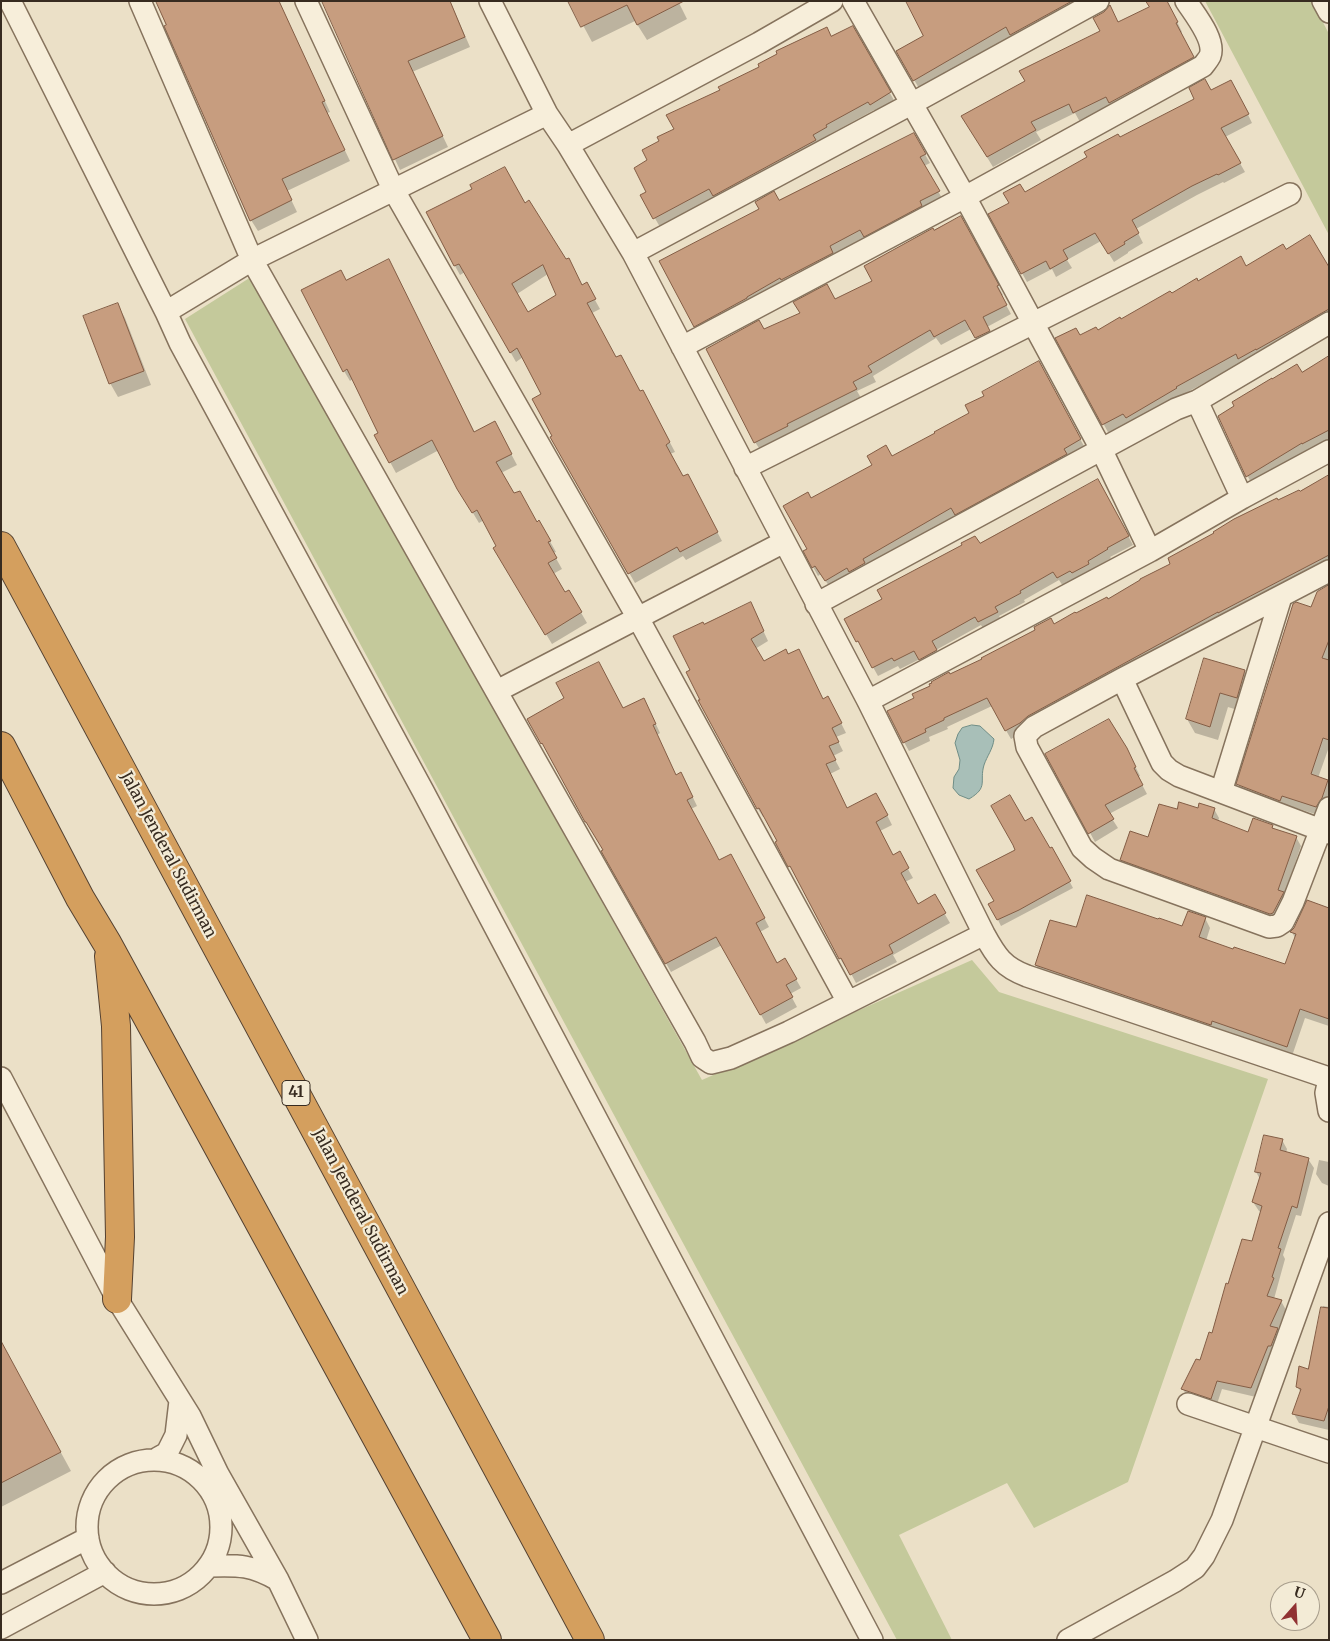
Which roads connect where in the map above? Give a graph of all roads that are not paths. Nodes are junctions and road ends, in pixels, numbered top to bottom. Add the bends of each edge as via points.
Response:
1 (10, 1) edge
2 (140, 1) edge
3 (306, 1) edge
4 (490, 1) edge
5 (832, 1) edge
6 (853, 1) edge
7 (1098, 1) edge
8 (1186, 1) edge
9 (1323, 1) edge
10 (1329, 12) edge
11 (911, 104) junction
12 (547, 114) junction
13 (568, 145) junction
14 (394, 189) junction
15 (1290, 194) dead end
16 (965, 197) junction
17 (633, 253) junction
18 (252, 260) junction
19 (166, 312) junction
20 (1032, 323) junction
21 (1329, 323) edge
22 (682, 347) junction
23 (1197, 401) junction
24 (1102, 449) junction
25 (1329, 451) edge
26 (745, 468) junction
27 (1242, 498) junction
28 (784, 542) junction
29 (1, 546) edge
30 (1150, 551) junction
31 (1329, 571) edge
32 (1281, 597) junction
33 (816, 604) junction
34 (638, 618) junction
35 (1122, 679) junction
36 (497, 691) junction
37 (868, 701) junction
38 (1, 746) edge
39 (1221, 792) junction
40 (1329, 808) edge
41 (1325, 832) edge
42 (984, 934) junction
43 (107, 943) junction
44 (848, 1002) junction
45 (1, 1078) edge
46 (1329, 1078) edge
47 (1329, 1111) edge
48 (1329, 1223) edge
49 (118, 1298) junction
50 (180, 1401) junction
51 (1188, 1404) dead end
52 (1256, 1426) junction
53 (1329, 1452) edge
54 (158, 1458) junction
55 (88, 1538) junction
56 (210, 1566) junction
57 (105, 1572) junction
58 (278, 1580) junction
59 (1, 1583) edge
60 (1, 1628) edge
61 (591, 1639) edge
62 (307, 1640) edge
63 (486, 1640) edge
64 (872, 1640) edge
65 (1068, 1640) edge

1 - 19 street
2 - 18 street
3 - 14 street
4 - 12 street
5 - 13 street
6 - 11 street
7 - 11 street
8 - 16 street via 1209,38 1211,51 1203,66
9 - 10 street
11 - 16 street
11 - 17 street
12 - 13 street
12 - 14 street
13 - 17 street
14 - 18 street
14 - 34 street
15 - 20 street
16 - 20 street
16 - 22 street
17 - 22 street
18 - 19 street
18 - 36 street
19 - 64 street
20 - 24 street
20 - 26 street
21 - 23 street
22 - 26 street
23 - 24 street
23 - 27 street
24 - 30 street
24 - 33 street
25 - 27 street
26 - 28 street
27 - 30 street
28 - 33 street
28 - 34 street
29 - 61 highway, Jalan Jenderal Sudirman / 41
30 - 37 street
31 - 32 street
32 - 35 street
32 - 39 street
33 - 37 street
34 - 36 street
34 - 44 street
35 - 39 street via 1162,763 1179,776
35 - 41 street via 1025,736 1027,747 1082,848 1093,858 1109,869 1269,927 1284,922
36 - 44 street via 705,1060 715,1063 731,1058
37 - 42 street
38 - 43 highway
39 - 41 street
40 - 41 street
42 - 44 street
42 - 46 street via 1000,960 1015,972
43 - 49 highway via 116,1026
43 - 63 highway
45 - 49 street
46 - 47 street via 1326,1093
48 - 52 street
49 - 50 street
50 - 54 street via 176,1435 168,1453
50 - 58 street
51 - 52 street
52 - 53 street
52 - 65 street via 1222,1520 1195,1568
54 - 55 street via 126,1466 108,1478 94,1495 88,1516
54 - 56 street via 190,1469 206,1484 217,1502 222,1524 219,1545
55 - 57 street via 95,1560
55 - 59 street
56 - 57 street via 194,1582 173,1591 151,1594 129,1589
56 - 58 street via 248,1567
57 - 60 street
58 - 62 street

